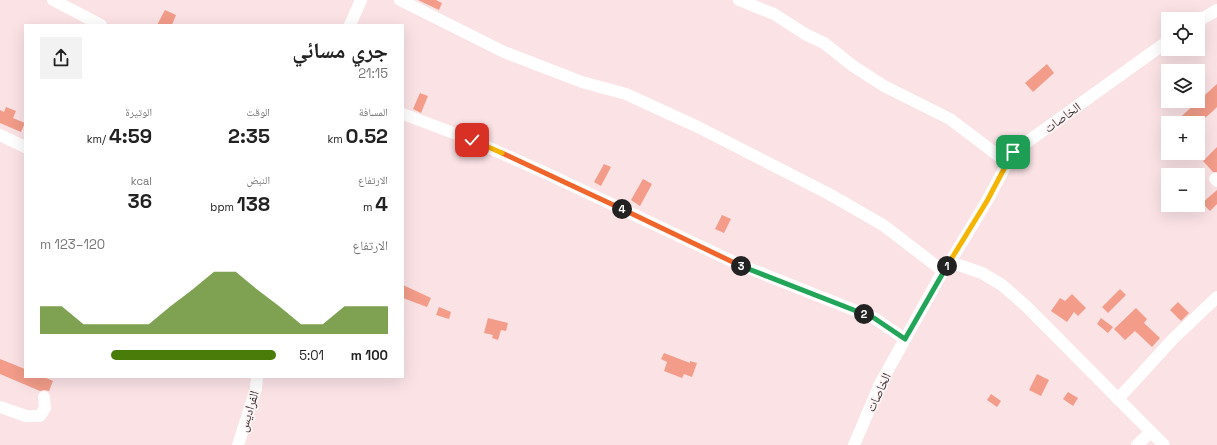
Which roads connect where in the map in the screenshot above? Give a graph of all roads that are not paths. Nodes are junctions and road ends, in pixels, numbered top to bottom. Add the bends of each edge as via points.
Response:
1 (53, 0) edge
2 (361, 0) edge
3 (400, 0) edge
4 (739, 0) edge
5 (1217, 10) edge
6 (1205, 17) edge
7 (99, 24) edge
8 (350, 24) edge
9 (1161, 46) edge
10 (404, 114) edge
11 (0, 135) edge
12 (24, 147) edge
13 (1008, 163) junction
14 (946, 266) junction
15 (1217, 297) edge
16 (905, 339) junction
17 (257, 378) edge
18 (44, 397) dead end
19 (1118, 399) junction
20 (0, 407) edge
21 (1151, 432) junction
22 (238, 445) edge
23 (854, 445) edge
24 (1137, 445) edge
25 (1164, 445) edge

1 - 7 street
2 - 8 street
3 - 14 street via 504,52 582,82 626,94 698,127 829,194
4 - 13 street via 774,14 824,43 884,86 950,119
5 - 6 street
9 - 13 street, الخاصات via 1013,152
10 - 16 street via 472,140 738,264 874,318
11 - 12 street
13 - 14 street, الخاصات
14 - 16 street, الخاصات
14 - 19 street via 982,273 1002,285
15 - 19 street via 1173,339
16 - 23 street, الخاصات via 880,384
17 - 22 street, الفراديس via 256,389
18 - 20 street via 45,408 40,416 26,416
19 - 21 street
21 - 24 street
21 - 25 street

